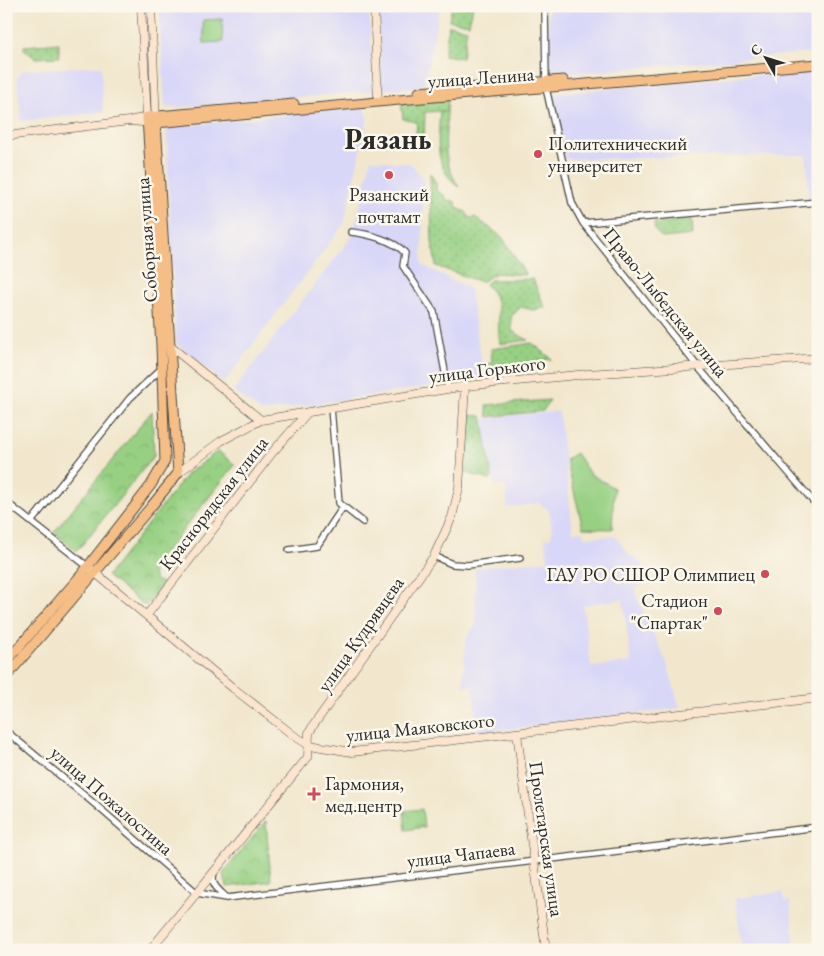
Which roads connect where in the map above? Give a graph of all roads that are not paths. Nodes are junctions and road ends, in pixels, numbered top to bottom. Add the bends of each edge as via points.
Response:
1 (141, 6) edge
2 (151, 6) edge
3 (374, 6) edge
4 (545, 6) edge
5 (818, 59) edge
6 (818, 64) edge
7 (546, 84) junction
8 (378, 99) junction
9 (151, 120) junction
10 (6, 136) edge
11 (818, 202) edge
12 (583, 223) junction
13 (351, 232) dead end
14 (170, 346) junction
15 (818, 358) edge
16 (698, 366) junction
17 (162, 368) junction
18 (465, 386) junction
19 (448, 388) junction
20 (331, 408) junction
21 (308, 412) junction
22 (261, 420) junction
23 (178, 472) junction
24 (6, 502) edge
25 (343, 507) junction
26 (818, 507) edge
27 (31, 522) junction
28 (363, 522) dead end
29 (289, 550) dead end
30 (434, 556) junction
31 (520, 558) dead end
32 (91, 569) junction
33 (146, 615) junction
34 (6, 662) edge
35 (6, 677) edge
36 (818, 698) edge
37 (6, 731) edge
38 (517, 733) junction
39 (308, 745) junction
40 (818, 827) edge
41 (533, 861) junction
42 (215, 871) junction
43 (207, 881) junction
44 (197, 893) junction
45 (213, 896) junction
46 (227, 898) junction
47 (150, 950) edge
48 (546, 950) edge

1 - 9 street, Соборная улица
2 - 9 street, Соборная улица
3 - 8 street
4 - 7 street, Право-Лыбедская улица
5 - 7 main road, улица Ленина
6 - 7 main road, улица Ленина
7 - 8 main road, улица Ленина
7 - 12 street, Право-Лыбедская улица via 572,203
8 - 9 main road, улица Ленина
9 - 10 street
9 - 14 main road, Соборная улица
9 - 17 main road, Соборная улица
11 - 12 street
12 - 16 street, Право-Лыбедская улица
13 - 19 street via 400,247 405,253 403,266 434,312
14 - 22 street
14 - 23 main road, Соборная улица
15 - 16 street, улица Горького
16 - 18 street, улица Горького
16 - 26 street, Право-Лыбедская улица
17 - 27 street via 130,398
17 - 32 main road, Соборная улица via 165,461
18 - 19 street, улица Горького
18 - 30 street, улица Кудрявцева via 460,488 452,517
19 - 20 street, улица Горького
20 - 21 street, улица Горького
20 - 25 street via 339,503
21 - 22 street, улица Горького
21 - 33 street, Краснорядская улица via 272,453
22 - 23 street, улица Горького via 221,441
23 - 32 main road
24 - 27 street
25 - 28 street
25 - 29 street via 317,546
27 - 32 street
30 - 31 street via 452,564 468,565
30 - 39 street, улица Кудрявцева via 313,726
32 - 33 street, улица Маяковского
32 - 34 main road
32 - 35 main road
33 - 39 street, улица Маяковского
36 - 38 street, улица Маяковского
37 - 44 street, улица Пожалостина
38 - 39 street, улица Маяковского via 352,752
38 - 41 street, Пролетарская улица
39 - 42 street, улица Кудрявцева via 308,757
40 - 41 street, улица Чапаева
41 - 46 street, улица Чапаева
41 - 48 street, Пролетарская улица
42 - 43 street, улица Кудрявцева
42 - 46 street via 213,883
43 - 44 street, улица Кудрявцева
43 - 45 street via 206,888
44 - 45 street, улица Чапаева
44 - 47 street, улица Кудрявцева
45 - 46 street, улица Чапаева

